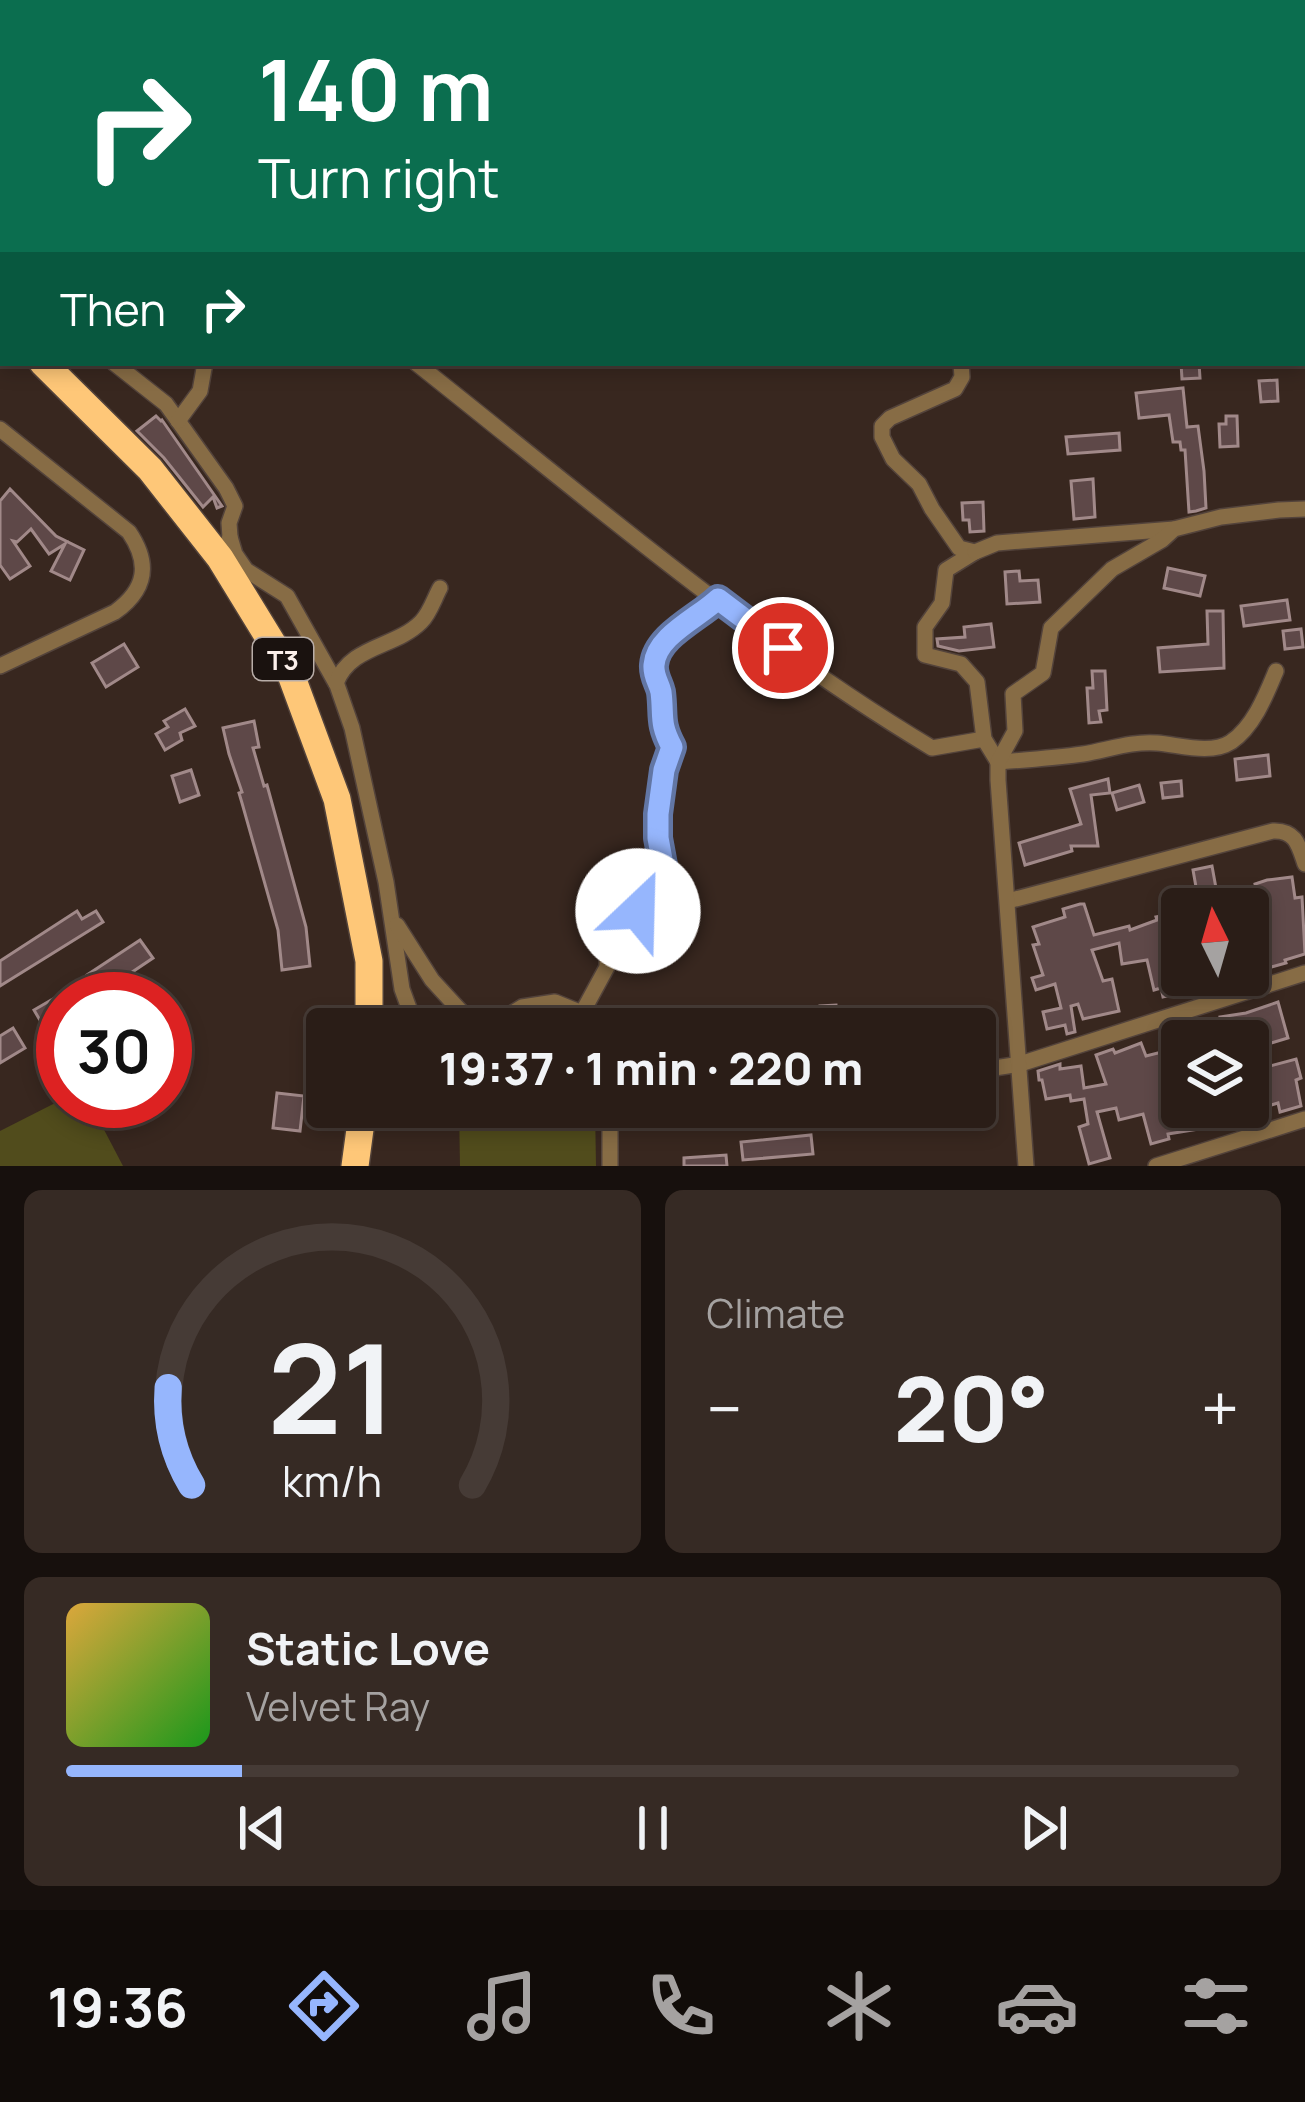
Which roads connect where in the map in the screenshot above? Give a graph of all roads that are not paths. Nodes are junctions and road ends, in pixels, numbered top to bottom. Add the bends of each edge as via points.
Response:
1 (46, 366) edge
2 (118, 366) edge
3 (204, 366) edge
4 (420, 366) edge
5 (961, 366) edge
6 (178, 421) junction
7 (0, 429) edge
8 (1305, 509) edge
9 (1174, 530) junction
10 (225, 547) junction
11 (975, 552) junction
12 (440, 588) dead end
13 (718, 599) junction
14 (0, 666) edge
15 (1276, 671) dead end
16 (336, 683) junction
17 (984, 739) junction
18 (998, 762) junction
19 (1305, 864) edge
20 (1008, 902) junction
21 (392, 918) junction
22 (1305, 973) edge
23 (369, 1008) edge
24 (409, 1008) edge
25 (458, 1008) edge
26 (520, 1008) edge
27 (570, 1008) edge
28 (585, 1008) edge
29 (1020, 1064) junction
30 (996, 1068) edge
31 (1305, 1119) edge
32 (361, 1128) edge
33 (610, 1128) edge
34 (356, 1166) edge
35 (610, 1166) edge
36 (1026, 1166) edge
37 (1156, 1166) edge

1 - 10 highway, T3
2 - 6 street
3 - 6 street via 200,391
4 - 13 street
5 - 11 street via 955,388 890,418 882,436 959,548
6 - 10 street via 235,506
7 - 14 street via 129,532 143,564 131,600 116,612
8 - 9 street
9 - 11 street via 997,543
9 - 18 street via 1112,569 1051,628 1043,673 1013,694 1016,731
10 - 16 street via 287,596
10 - 23 highway, T3 via 290,672 338,799 369,961
11 - 17 street via 946,570 941,603 925,627 925,655 961,664 977,682
12 - 16 street via 425,619 355,658
13 - 17 street via 849,698 932,748
13 - 28 street via 658,648 653,670 672,747 658,814 663,865
15 - 18 street via 1247,725 1220,747 1140,743
16 - 21 street
17 - 18 street
18 - 20 street
19 - 20 street via 1294,837 1274,831
20 - 29 street
21 - 24 street
21 - 25 street
22 - 29 street
26 - 27 street
29 - 30 street
29 - 36 street
31 - 37 street
32 - 34 highway
33 - 35 street

